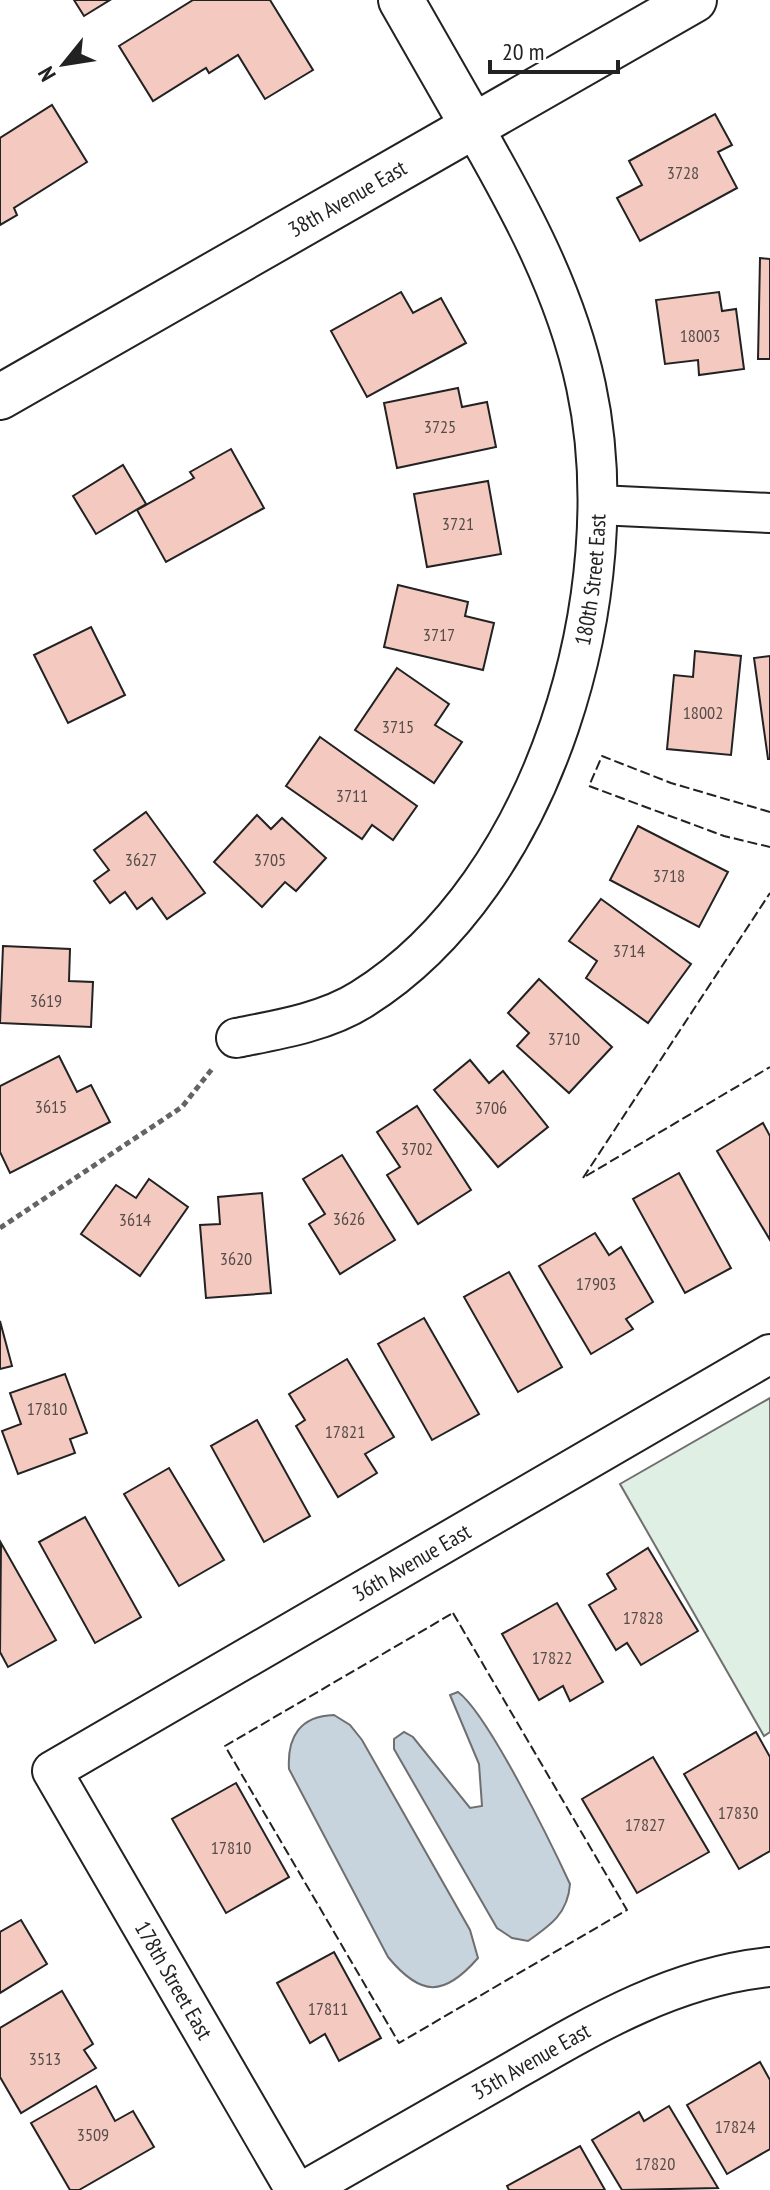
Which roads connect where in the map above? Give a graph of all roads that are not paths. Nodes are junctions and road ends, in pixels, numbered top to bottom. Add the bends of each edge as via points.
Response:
1 (401, 0) edge
2 (694, 0) edge
3 (473, 126) junction
4 (0, 397) edge
5 (598, 505) junction
6 (770, 513) edge
7 (236, 1038) road end
8 (770, 1354) edge
9 (52, 1771) joint
10 (770, 1967) edge
11 (295, 2190) edge
12 (305, 2190) edge

1 - 3 street, 180th Street East
2 - 3 street, 38th Avenue East
3 - 4 street, 38th Avenue East
3 - 5 street, 180th Street East via 525,216 567,318 588,400
5 - 6 street
5 - 7 street, 180th Street East via 595,586 556,745 472,893 422,952 359,1001
8 - 9 street, 36th Avenue East
9 - 11 street, 178th Street East
10 - 12 street, 35th Avenue East via 728,1972 604,2019

